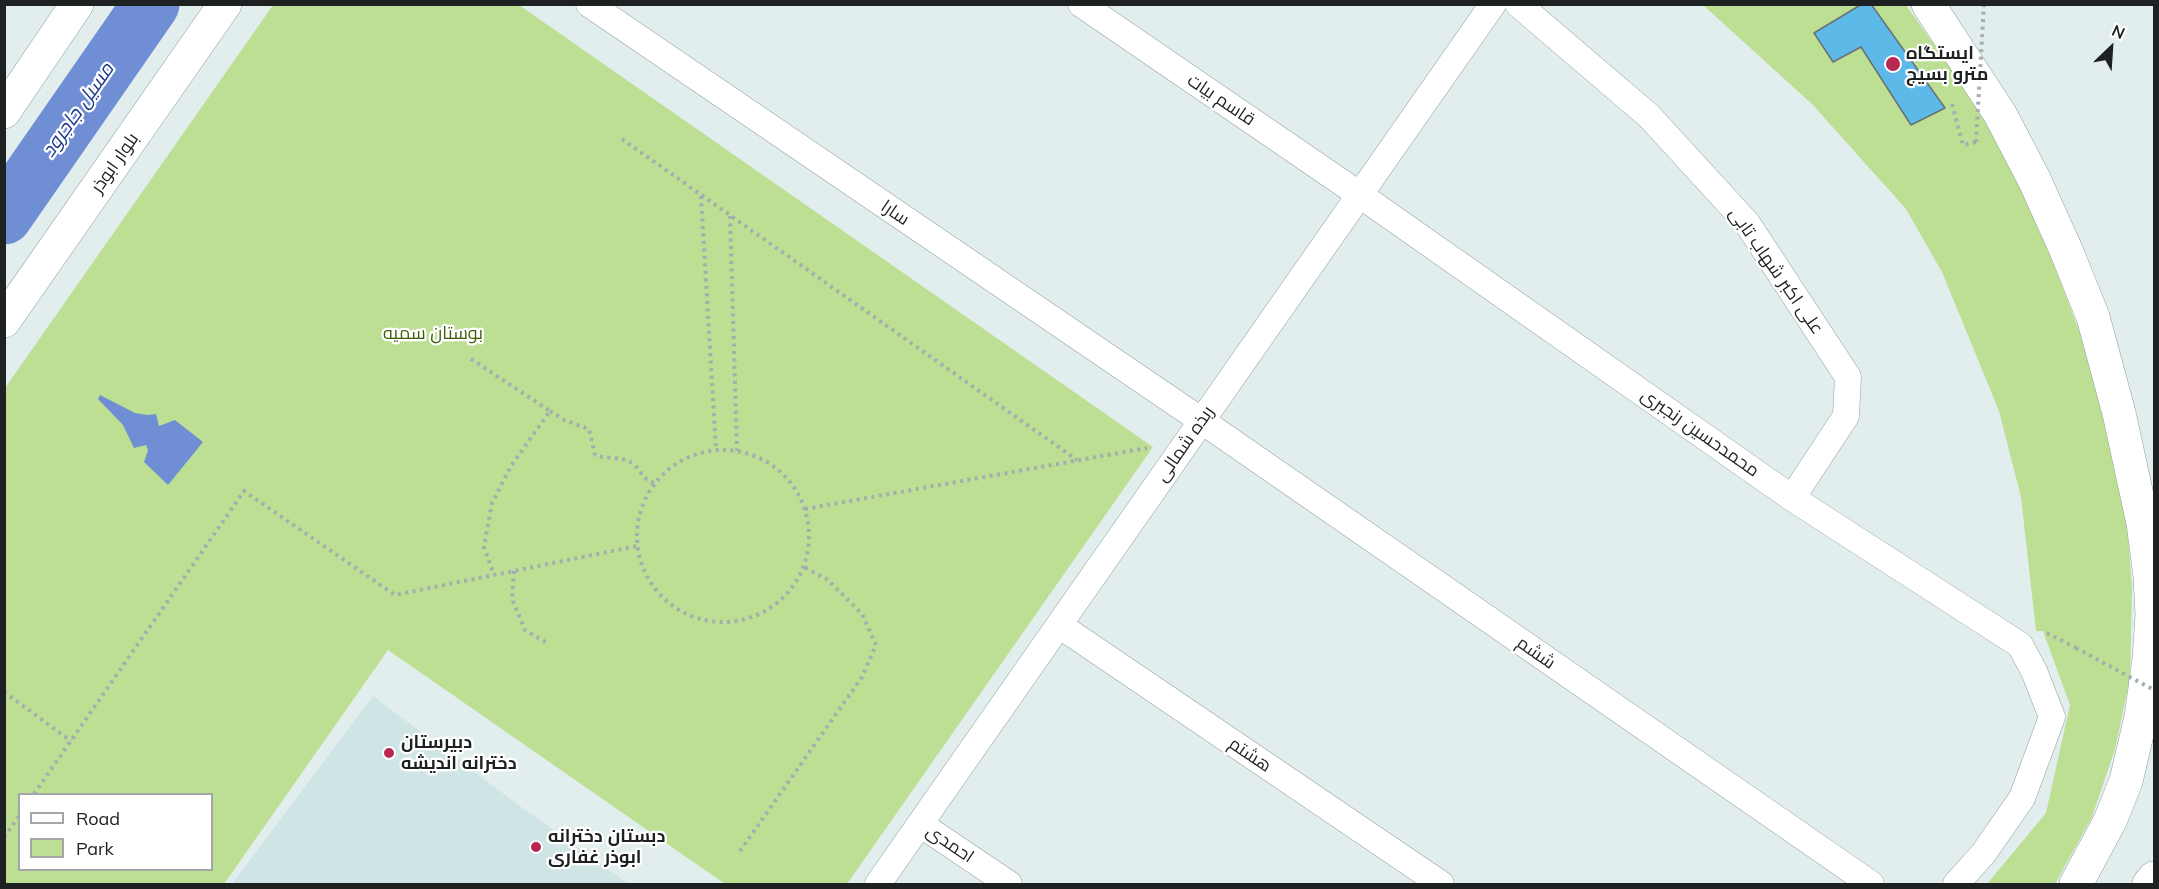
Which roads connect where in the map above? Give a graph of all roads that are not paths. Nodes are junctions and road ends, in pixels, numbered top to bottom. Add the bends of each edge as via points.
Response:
1 (76, 4) edge
2 (225, 4) edge
3 (589, 4) edge
4 (1081, 4) edge
5 (1493, 4) edge
6 (1518, 4) edge
7 (1928, 4) edge
8 (4, 112) edge
9 (1360, 195) junction
10 (4, 321) edge
11 (1202, 421) junction
12 (1792, 498) junction
13 (1059, 625) junction
14 (920, 824) junction
15 (2154, 878) edge
16 (878, 885) edge
17 (1009, 885) edge
18 (1441, 885) edge
19 (1871, 885) edge
20 (1956, 885) edge
21 (2076, 885) edge
22 (2149, 885) edge

1 - 8 main road
2 - 10 main road, بلوار ابوذر
3 - 11 street, سارا
4 - 9 street, قاسم بیات
5 - 9 street, ربذه شمالی
6 - 12 street, علی اکبر شهاب تابی via 1648,116 1747,223 1848,377 1846,416
7 - 21 main road via 2000,114 2066,250 2093,317 2143,523 2152,615 2141,717 2126,781
9 - 11 street, ربذه شمالی
9 - 12 street, محمدحسین رنجبری
11 - 13 street, ربذه شمالی
11 - 19 street, ششم
12 - 20 street, محمدحسین رنجبری via 2020,645 2034,671 2052,717 2022,798
13 - 14 street, ربذه شمالی
13 - 18 street, هشتم
14 - 16 street, ربذه شمالی
14 - 17 street, احمدی
15 - 22 main road

